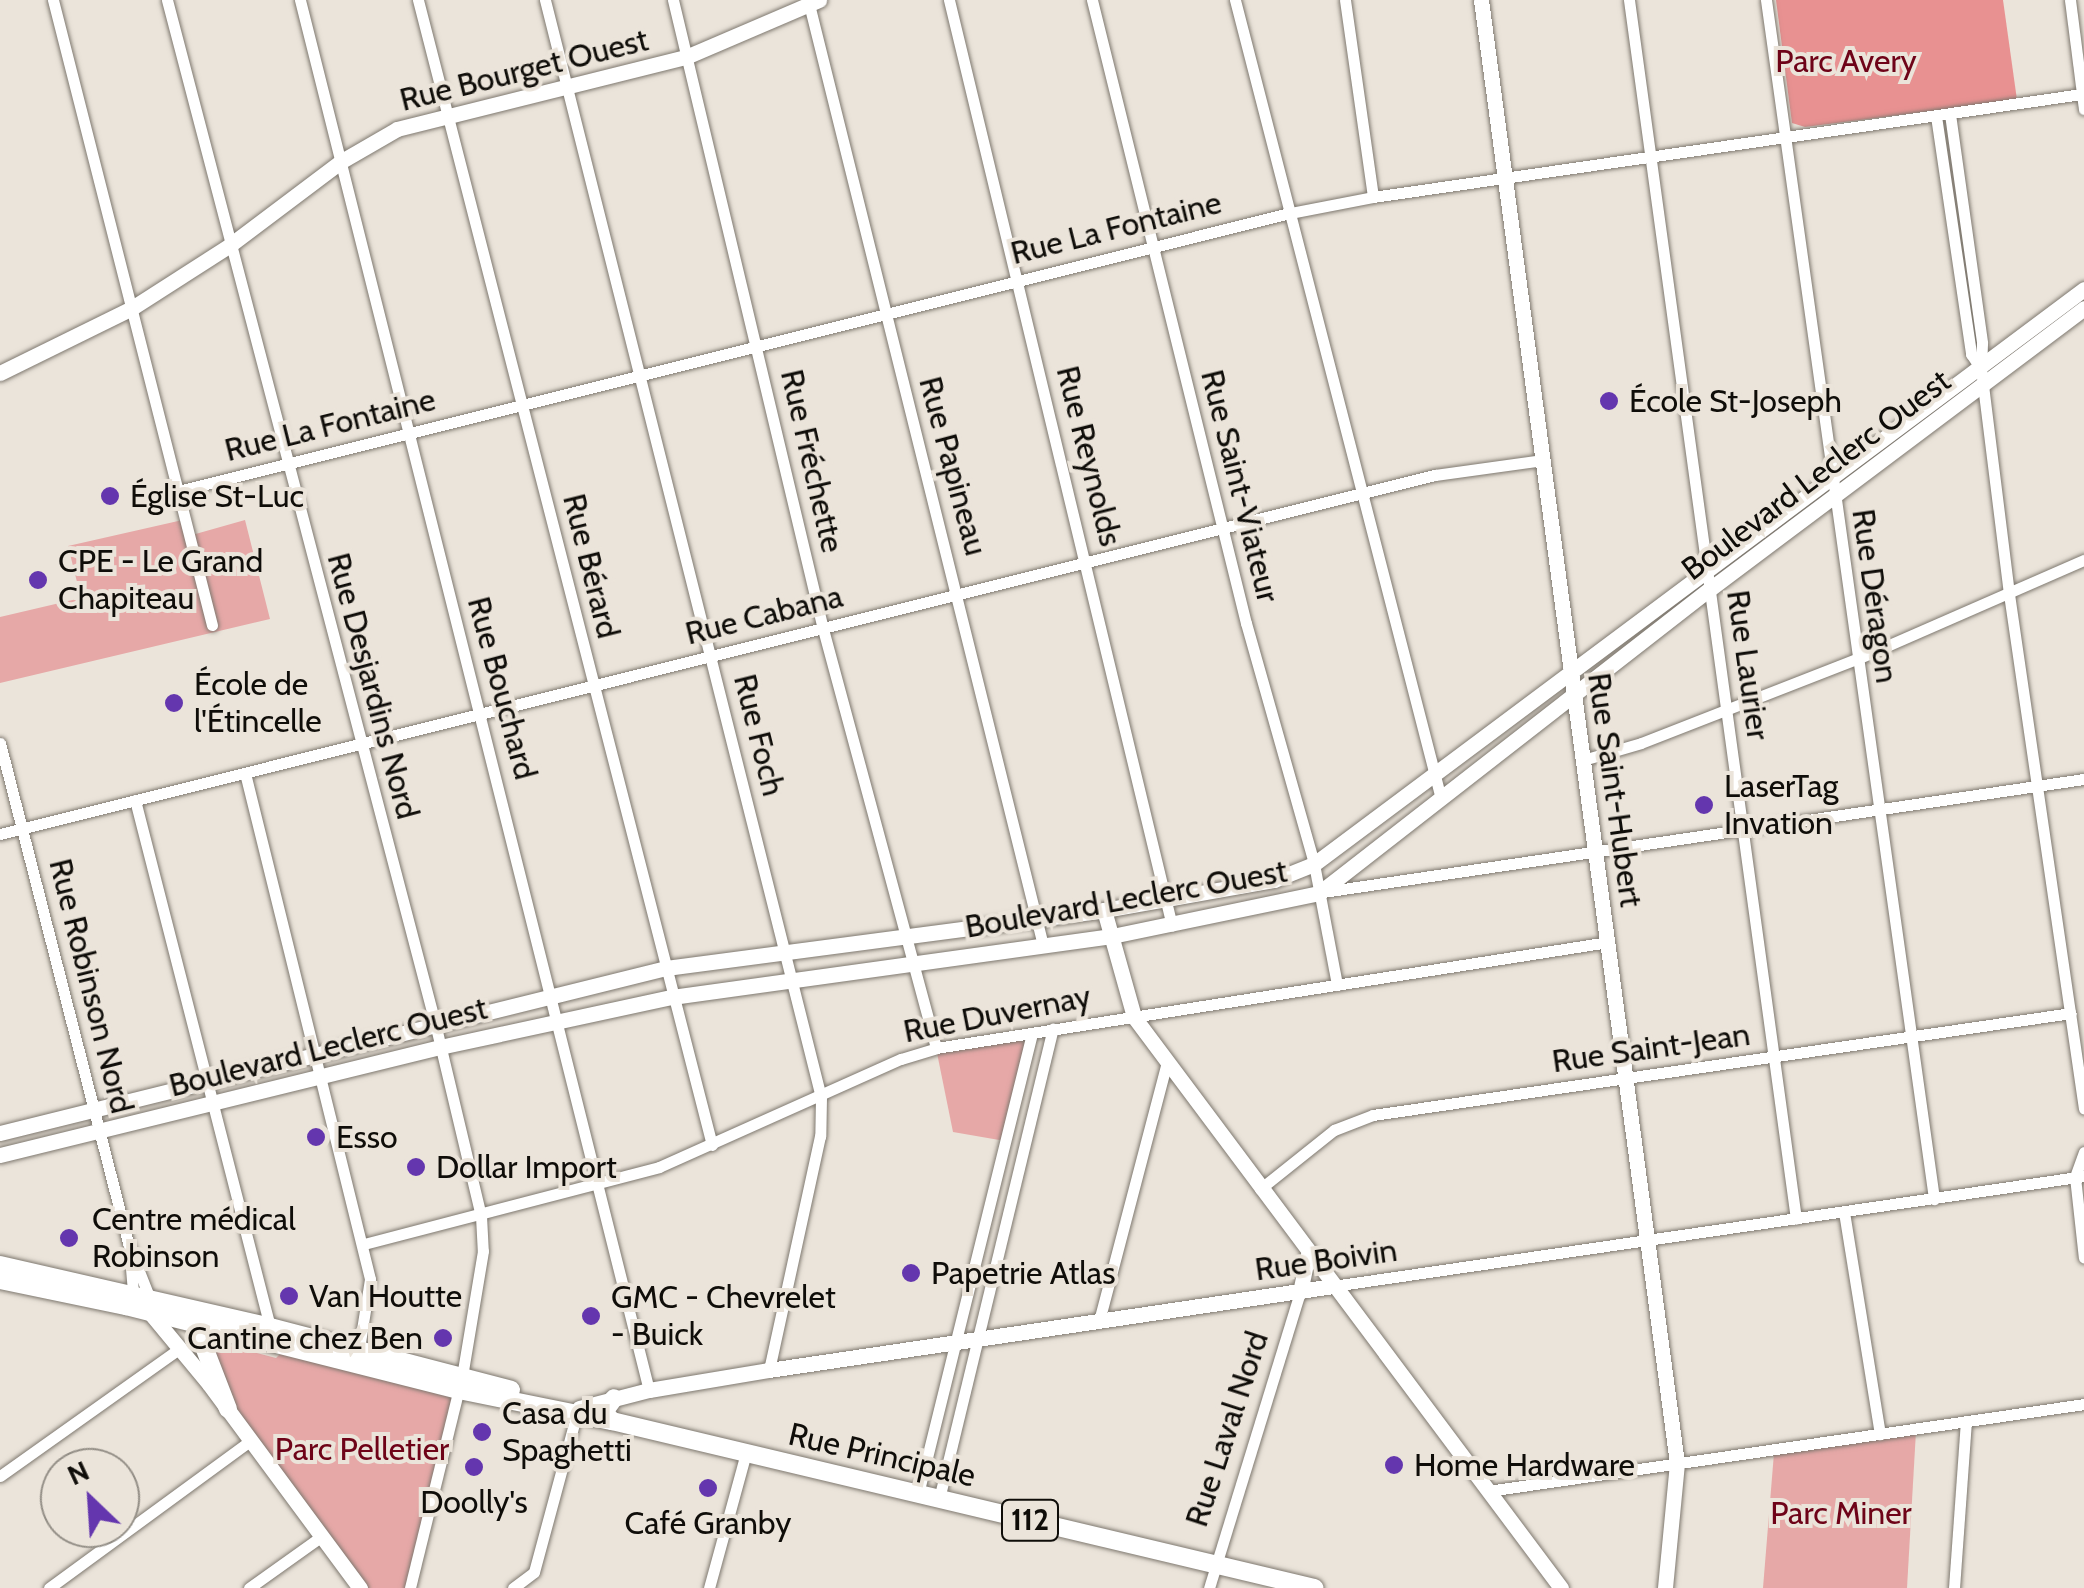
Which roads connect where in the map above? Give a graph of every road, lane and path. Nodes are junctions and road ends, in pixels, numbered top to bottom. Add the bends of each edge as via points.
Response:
1 (52, 0) edge
2 (166, 0) edge
3 (300, 0) edge
4 (418, 0) edge
5 (545, 0) edge
6 (673, 0) edge
7 (949, 0) edge
8 (1092, 0) edge
9 (1235, 0) edge
10 (1345, 0) edge
11 (1481, 0) edge
12 (1628, 0) edge
13 (1766, 0) edge
14 (2070, 0) edge
15 (812, 2) edge
16 (686, 57) junction
17 (567, 89) junction
18 (2082, 94) edge
19 (2084, 108) edge
20 (1950, 114) junction
21 (1936, 116) junction
22 (448, 117) junction
23 (1783, 139) junction
24 (1650, 159) junction
25 (340, 162) junction
26 (1505, 178) junction
27 (1373, 196) junction
28 (1290, 213) junction
29 (230, 244) junction
30 (1153, 248) junction
31 (1018, 281) junction
32 (2084, 289) edge
33 (132, 308) junction
34 (2084, 308) edge
35 (885, 314) junction
36 (756, 346) junction
37 (0, 373) edge
38 (640, 376) junction
39 (1982, 377) junction
40 (521, 405) junction
41 (407, 434) junction
42 (1543, 460) junction
43 (287, 464) junction
44 (1831, 477) junction
45 (178, 491) junction
46 (1362, 494) junction
47 (1834, 496) junction
48 (1222, 530) junction
49 (2084, 560) edge
50 (1088, 563) junction
51 (1707, 570) junction
52 (1710, 589) junction
53 (2009, 594) junction
54 (958, 595) junction
55 (212, 625) dead end
56 (823, 629) junction
57 (711, 657) junction
58 (1857, 660) junction
59 (1571, 670) junction
60 (594, 686) junction
61 (1575, 698) junction
62 (1726, 710) junction
63 (482, 714) junction
64 (0, 743) edge
65 (360, 744) junction
66 (1583, 760) junction
67 (245, 773) junction
68 (1434, 774) junction
69 (2084, 779) edge
70 (2039, 785) junction
71 (1440, 799) junction
72 (136, 800) junction
73 (1878, 809) junction
74 (22, 828) junction
75 (1742, 829) junction
76 (0, 834) edge
77 (1595, 851) junction
78 (1365, 858) junction
79 (1314, 864) junction
80 (1377, 883) junction
81 (1319, 893) junction
82 (1166, 900) junction
83 (1104, 910) junction
84 (1037, 918) junction
85 (1172, 926) junction
86 (903, 936) junction
87 (1112, 936) junction
88 (1608, 942) junction
89 (1044, 946) junction
90 (784, 950) junction
91 (910, 962) junction
92 (666, 968) junction
93 (791, 982) junction
94 (1337, 985) junction
95 (552, 994) junction
96 (672, 997) junction
97 (2071, 1013) junction
98 (1134, 1017) junction
99 (557, 1021) junction
100 (435, 1023) junction
101 (1054, 1030) junction
102 (1032, 1033) junction
103 (1910, 1038) junction
104 (440, 1047) junction
105 (936, 1048) junction
106 (314, 1054) junction
107 (1774, 1058) junction
108 (1167, 1062) junction
109 (319, 1076) junction
110 (1626, 1078) junction
111 (207, 1080) junction
112 (821, 1096) junction
113 (213, 1102) junction
114 (94, 1109) junction
115 (2084, 1110) edge
116 (1009, 1126) junction
117 (99, 1130) junction
118 (1029, 1131) junction
119 (0, 1133) edge
120 (712, 1145) junction
121 (2084, 1152) edge
122 (0, 1155) edge
123 (2080, 1177) edge
124 (995, 1183) junction
125 (597, 1184) junction
126 (1015, 1188) junction
127 (1260, 1189) junction
128 (1934, 1199) junction
129 (1844, 1212) junction
130 (481, 1216) junction
131 (1796, 1220) junction
132 (1648, 1242) junction
133 (364, 1244) junction
134 (1308, 1254) junction
135 (976, 1256) junction
136 (2084, 1258) edge
137 (997, 1260) junction
138 (0, 1265) edge
139 (0, 1280) edge
140 (1333, 1286) junction
141 (1300, 1292) junction
142 (148, 1305) junction
143 (1099, 1321) junction
144 (270, 1326) junction
145 (219, 1330) junction
146 (978, 1339) junction
147 (956, 1342) junction
148 (180, 1348) junction
149 (358, 1357) junction
150 (769, 1370) junction
151 (460, 1383) junction
152 (209, 1384) junction
153 (648, 1390) junction
154 (614, 1398) junction
155 (2084, 1404) edge
156 (228, 1409) junction
157 (577, 1412) junction
158 (612, 1421) junction
159 (1966, 1421) junction
160 (935, 1425) junction
161 (956, 1430) junction
162 (1880, 1434) junction
163 (251, 1440) junction
164 (746, 1453) junction
165 (1677, 1462) junction
166 (0, 1476) edge
167 (1488, 1491) junction
168 (918, 1494) junction
169 (939, 1499) junction
170 (322, 1536) junction
171 (1213, 1564) junction
172 (49, 1588) edge
173 (249, 1588) edge
174 (360, 1588) edge
175 (410, 1588) edge
176 (513, 1588) edge
177 (709, 1588) edge
178 (1209, 1588) edge
179 (1314, 1588) edge
180 (1561, 1588) edge
181 (1665, 1588) edge
182 (1954, 1588) edge

1 - 33 street
2 - 29 street, Rue Desjardins Nord
3 - 25 street, Rue Bouchard
4 - 22 street, Rue Bérard
5 - 17 street, Rue Foch
6 - 16 street, Rue Fréchette
7 - 31 street, Rue Reynolds
8 - 30 street, Rue Saint-Viateur
9 - 28 street
10 - 27 street
11 - 26 street, Rue Saint-Hubert
12 - 24 street, Rue Laurier
13 - 23 street, Rue Déragon
14 - 18 street
15 - 16 street, Rue Bourget Ouest
15 - 35 street, Rue Papineau
16 - 17 street, Rue Bourget Ouest
16 - 36 street, Rue Fréchette
17 - 22 street, Rue Bourget Ouest
17 - 38 street, Rue Foch
18 - 19 street
18 - 20 street, Rue La Fontaine
20 - 21 street, Rue La Fontaine
20 - 39 street
21 - 23 street, Rue La Fontaine
21 - 39 street via 1972,354
22 - 25 street, Rue Bourget Ouest via 397,129
22 - 40 street, Rue Bérard
23 - 24 street, Rue La Fontaine
23 - 44 street, Rue Déragon
24 - 26 street, Rue La Fontaine
24 - 51 street, Rue Laurier
25 - 29 street, Rue Bourget Ouest
25 - 41 street, Rue Bouchard
26 - 27 street, Rue La Fontaine
26 - 42 street, Rue Saint-Hubert
27 - 28 street, Rue La Fontaine
28 - 30 street, Rue La Fontaine
28 - 46 street
29 - 33 street, Rue Bourget Ouest
29 - 43 street, Rue Desjardins Nord
30 - 31 street, Rue La Fontaine
30 - 48 street, Rue Saint-Viateur
31 - 35 street, Rue La Fontaine
31 - 50 street, Rue Reynolds
32 - 39 street, Boulevard Leclerc Ouest
33 - 37 street, Rue Bourget Ouest
33 - 45 street
34 - 39 street, Boulevard Leclerc Ouest
35 - 36 street, Rue La Fontaine
35 - 54 street, Rue Papineau
36 - 38 street, Rue La Fontaine
36 - 56 street, Rue Fréchette
38 - 40 street, Rue La Fontaine
38 - 57 street, Rue Foch
39 - 44 street, Boulevard Leclerc Ouest
39 - 47 street, Boulevard Leclerc Ouest
39 - 53 street
40 - 41 street, Rue La Fontaine
40 - 60 street, Rue Bérard
41 - 43 street, Rue La Fontaine
41 - 63 street, Rue Bouchard
42 - 46 street, Rue Cabana via 1435,475
42 - 59 street, Rue Saint-Hubert
43 - 45 street, Rue La Fontaine
43 - 65 street, Rue Desjardins Nord
44 - 47 street, Rue Déragon
44 - 51 street, Boulevard Leclerc Ouest
45 - 55 street
46 - 48 street, Rue Cabana
46 - 68 street
47 - 52 street, Boulevard Leclerc Ouest
47 - 58 street, Rue Déragon
48 - 50 street, Rue Cabana
48 - 79 street, Rue Saint-Viateur
49 - 53 street
50 - 54 street, Rue Cabana
50 - 82 street, Rue Reynolds
51 - 52 street, Rue Laurier
51 - 59 street, Boulevard Leclerc Ouest
52 - 61 street, Boulevard Leclerc Ouest
52 - 62 street, Rue Laurier
53 - 58 street
53 - 70 street
54 - 56 street, Rue Cabana
54 - 84 street, Rue Papineau
56 - 57 street, Rue Cabana
56 - 86 street, Rue Fréchette
57 - 60 street, Rue Cabana
57 - 90 street, Rue Foch
58 - 62 street
58 - 73 street, Rue Déragon
59 - 61 street, Rue Saint-Hubert
59 - 68 street, Boulevard Leclerc Ouest
60 - 63 street, Rue Cabana
60 - 92 street, Rue Bérard
61 - 66 street, Rue Saint-Hubert
61 - 71 street, Boulevard Leclerc Ouest
62 - 66 street
62 - 75 street, Rue Laurier
63 - 65 street, Rue Cabana
63 - 95 street, Rue Bouchard
64 - 74 street, Rue Robinson Nord
65 - 67 street, Rue Cabana
65 - 100 street, Rue Desjardins Nord
66 - 77 street, Rue Saint-Hubert
67 - 72 street, Rue Cabana
67 - 106 street
68 - 71 street
68 - 79 street, Boulevard Leclerc Ouest
69 - 70 street
70 - 73 street
70 - 97 street
71 - 78 street, Boulevard Leclerc Ouest
72 - 74 street, Rue Cabana
72 - 111 street
73 - 75 street
73 - 103 street, Rue Déragon
74 - 76 street, Rue Cabana
74 - 114 street, Rue Robinson Nord
75 - 77 street
75 - 107 street, Rue Laurier
77 - 80 street
77 - 88 street, Rue Saint-Hubert
78 - 80 street via 1362,873
78 - 81 street, Boulevard Leclerc Ouest
79 - 81 street, Rue Saint-Viateur
79 - 82 street, Boulevard Leclerc Ouest via 1274,880
80 - 81 street
81 - 85 street, Boulevard Leclerc Ouest
81 - 94 street, Rue Saint-Viateur
82 - 83 street, Boulevard Leclerc Ouest
82 - 85 street, Rue Reynolds
83 - 84 street, Boulevard Leclerc Ouest
83 - 87 street
84 - 86 street, Boulevard Leclerc Ouest
84 - 89 street, Rue Papineau
85 - 87 street, Boulevard Leclerc Ouest
86 - 90 street, Boulevard Leclerc Ouest
86 - 91 street, Rue Fréchette
87 - 89 street, Boulevard Leclerc Ouest
87 - 98 street
88 - 94 street, Rue Duvernay
88 - 110 street, Rue Saint-Hubert
89 - 91 street, Boulevard Leclerc Ouest
90 - 92 street, Boulevard Leclerc Ouest
90 - 93 street, Rue Foch
91 - 93 street, Boulevard Leclerc Ouest
91 - 105 street, Rue Fréchette
92 - 95 street, Boulevard Leclerc Ouest
92 - 96 street, Rue Bérard
93 - 96 street, Boulevard Leclerc Ouest
93 - 112 street, Rue Foch
94 - 98 street, Rue Duvernay
95 - 99 street, Rue Bouchard
95 - 100 street, Boulevard Leclerc Ouest
96 - 99 street, Boulevard Leclerc Ouest
96 - 120 street, Rue Bérard
97 - 103 street, Rue Saint-Jean
97 - 115 street
98 - 101 street, Rue Duvernay
98 - 108 street
99 - 104 street, Boulevard Leclerc Ouest
99 - 125 street, Rue Bouchard
100 - 104 street, Rue Desjardins Nord
100 - 106 street, Boulevard Leclerc Ouest
101 - 102 street, Rue Duvernay
101 - 118 street
102 - 105 street, Rue Duvernay
102 - 116 street
103 - 107 street, Rue Saint-Jean
103 - 128 street, Rue Déragon
104 - 109 street, Boulevard Leclerc Ouest
104 - 130 street, Rue Desjardins Nord
105 - 112 street, Rue Duvernay
106 - 109 street
106 - 111 street, Boulevard Leclerc Ouest
107 - 110 street, Rue Saint-Jean
107 - 131 street, Rue Laurier
108 - 127 street
108 - 143 street
109 - 113 street, Boulevard Leclerc Ouest
109 - 133 street
110 - 127 street, Rue Saint-Jean via 1353,1120
110 - 132 street, Rue Saint-Hubert
111 - 113 street
111 - 114 street, Boulevard Leclerc Ouest
112 - 120 street, Rue Duvernay
112 - 150 street, Rue Foch via 820,1136
113 - 117 street, Boulevard Leclerc Ouest
113 - 144 street
114 - 117 street, Rue Robinson Nord
114 - 119 street, Boulevard Leclerc Ouest
116 - 118 street
116 - 124 street
117 - 122 street, Boulevard Leclerc Ouest
117 - 142 street, Rue Robinson Nord
118 - 126 street
120 - 125 street, Rue Duvernay
121 - 123 street
123 - 128 street, Rue Boivin
123 - 136 street
124 - 126 street
124 - 135 street
125 - 130 street, Rue Duvernay
125 - 153 street, Rue Bouchard
126 - 137 street
127 - 134 street
128 - 129 street, Rue Boivin
129 - 131 street, Rue Boivin
129 - 162 street
130 - 133 street, Rue Duvernay
130 - 151 street, Rue Desjardins Nord via 484,1251
131 - 132 street, Rue Boivin
132 - 140 street, Rue Boivin
132 - 165 street, Rue Saint-Hubert
133 - 149 street via 370,1279
134 - 140 street
134 - 141 street, Rue Laval Nord
135 - 137 street
135 - 147 street
137 - 146 street
138 - 142 main road, Rue Principale / 112
139 - 142 main road, Rue Principale / 112
140 - 141 street, Rue Boivin
140 - 167 street
141 - 143 street, Rue Boivin
141 - 171 street, Rue Laval Nord
142 - 144 main road, Rue Principale / 112
142 - 145 main road, Rue Principale / 112
142 - 148 street
142 - 152 street
143 - 146 street, Rue Boivin
144 - 149 main road, Rue Principale / 112
145 - 149 main road, Rue Principale / 112
145 - 156 main road via 200,1340
146 - 147 street, Rue Boivin
146 - 161 street
147 - 150 street, Rue Boivin
147 - 160 street
148 - 152 street
148 - 166 street
149 - 151 main road, Rue Principale / 112
150 - 153 street, Rue Boivin
151 - 157 main road, Rue Principale / 112
151 - 175 street, Rue Desjardins Nord
152 - 156 street
153 - 154 street, Rue Boivin
154 - 157 street, Rue Boivin
154 - 158 main road via 604,1412
155 - 159 street
156 - 163 street
157 - 158 main road, Rue Principale / 112
157 - 176 street via 534,1572
158 - 164 main road, Rue Principale / 112
159 - 162 street
159 - 182 street
160 - 161 street
160 - 168 street
161 - 169 street
162 - 165 street
163 - 170 street
163 - 172 street
164 - 168 main road, Rue Principale / 112
164 - 177 street
165 - 167 street
165 - 181 street, Rue Saint-Hubert
167 - 180 street
168 - 169 main road, Rue Principale / 112
169 - 171 main road, Rue Principale / 112
170 - 173 street
170 - 174 street
171 - 178 street, Rue Laval Nord
171 - 179 main road, Rue Principale / 112

